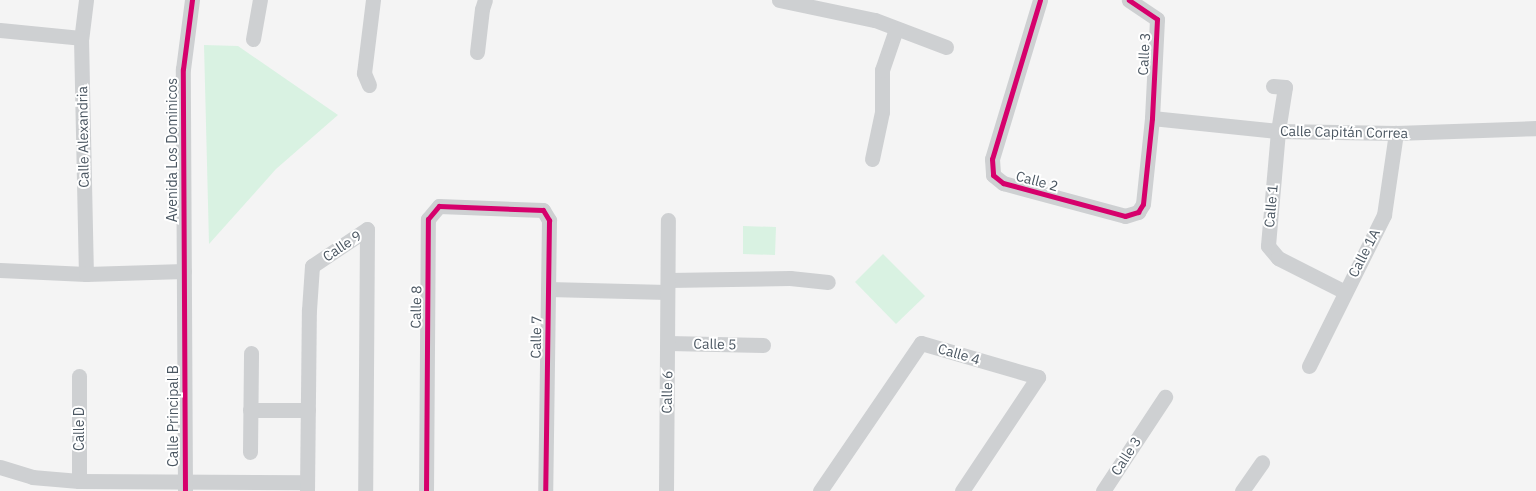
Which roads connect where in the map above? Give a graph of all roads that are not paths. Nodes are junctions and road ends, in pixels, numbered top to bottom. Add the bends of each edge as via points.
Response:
1 (86, 0) edge
2 (192, 0) edge
3 (260, 0) edge
4 (373, 0) edge
5 (485, 0) edge
6 (779, 0) edge
7 (1040, 0) edge
8 (1129, 0) edge
9 (896, 29) junction
10 (0, 30) edge
11 (81, 38) junction
12 (253, 39) dead end
13 (946, 47) dead end
14 (477, 52) dead end
15 (369, 85) dead end
16 (1273, 86) dead end
17 (1152, 121) junction
18 (1536, 128) edge
19 (1278, 131) junction
20 (1396, 133) junction
21 (872, 159) dead end
22 (518, 209) joint
23 (668, 220) dead end
24 (0, 270) edge
25 (184, 271) junction
26 (86, 274) junction
27 (828, 282) dead end
28 (667, 286) junction
29 (548, 289) junction
30 (1345, 292) junction
31 (184, 340) joint
32 (668, 343) junction
33 (763, 345) dead end
34 (251, 353) dead end
35 (1309, 366) dead end
36 (79, 376) dead end
37 (1165, 397) dead end
38 (250, 410) junction
39 (308, 410) junction
40 (250, 452) dead end
41 (1262, 462) dead end
42 (0, 467) edge
43 (79, 481) junction
44 (185, 486) edge
45 (307, 487) edge
46 (365, 491) edge
47 (426, 491) edge
48 (545, 491) edge
49 (666, 491) edge
50 (820, 491) edge
51 (962, 491) edge
52 (1103, 491) edge
53 (1242, 491) edge

1 - 11 street, Calle Alexandria
2 - 25 street, Avenida Los Dominicos via 183,69
3 - 12 street
4 - 15 street via 364,73
5 - 14 street
6 - 9 street via 875,20
7 - 17 street, Calle 2 via 992,159 993,175 1003,183 1125,216 1138,212 1143,204
8 - 17 street, Calle 3 via 1157,19
9 - 13 street
9 - 21 street via 882,70 882,112
10 - 11 street
11 - 26 street, Calle Alexandria
16 - 19 street, Calle 1 via 1285,87
17 - 19 street, Calle Capitán Correa
18 - 20 street, Calle Capitán Correa
19 - 20 street, Calle Capitán Correa
19 - 30 street, Calle 1 via 1268,246 1278,258
20 - 30 street, Calle 1A via 1384,215
22 - 29 street, Calle 7 via 543,210 549,220
22 - 47 street, Calle 8 via 439,206 428,219
23 - 28 street, Calle 6
24 - 26 street
25 - 26 street
25 - 31 street, Avenida Los Dominicos
27 - 28 street via 790,278
28 - 29 street
28 - 32 street, Calle 6
29 - 48 street, Calle 7
30 - 35 street, Calle 1A
31 - 44 street, Calle Principal B
32 - 33 street, Calle 5
32 - 49 street, Calle 6
34 - 38 street
36 - 43 street, Calle D
37 - 52 street, Calle 3
38 - 39 street
38 - 40 street
39 - 45 street, Calle 9
39 - 46 street, Calle 9 via 312,266 367,229
41 - 53 street
42 - 43 street via 32,477
43 - 44 street
44 - 45 street
50 - 51 street, Calle 4 via 921,343 1038,376

